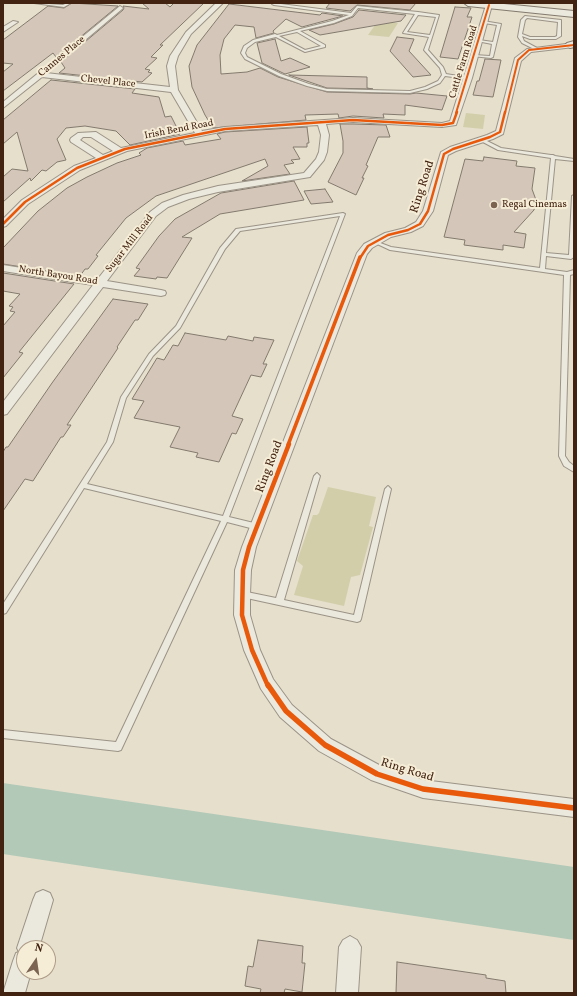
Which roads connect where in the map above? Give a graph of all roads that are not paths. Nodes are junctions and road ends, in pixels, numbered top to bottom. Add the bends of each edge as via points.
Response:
1 (36, 3) edge
2 (68, 3) edge
3 (220, 3) edge
4 (275, 3) edge
5 (317, 3) edge
6 (365, 3) edge
7 (468, 3) edge
8 (357, 5) edge
9 (489, 5) junction
10 (120, 8) dead end
11 (574, 8) edge
12 (312, 9) junction
13 (558, 9) junction
14 (527, 10) edge
15 (418, 13) junction
16 (352, 14) junction
17 (574, 15) edge
18 (3, 20) edge
19 (484, 22) junction
20 (3, 30) edge
21 (298, 31) junction
22 (275, 35) junction
23 (521, 35) junction
24 (430, 36) junction
25 (530, 38) junction
26 (479, 41) junction
27 (494, 42) junction
28 (573, 45) edge
29 (537, 48) junction
30 (474, 56) junction
31 (41, 75) junction
32 (444, 75) junction
33 (468, 78) junction
34 (174, 90) junction
35 (3, 106) edge
36 (321, 122) junction
37 (453, 123) joint
38 (200, 134) junction
39 (482, 140) junction
40 (120, 151) junction
41 (553, 156) junction
42 (102, 158) junction
43 (574, 160) edge
44 (574, 196) edge
45 (3, 224) edge
46 (375, 242) junction
47 (544, 254) junction
48 (3, 268) edge
49 (542, 271) junction
50 (574, 272) edge
51 (567, 274) junction
52 (100, 283) junction
53 (161, 293) dead end
54 (3, 411) edge
55 (574, 470) edge
56 (317, 476) dead end
57 (82, 485) junction
58 (388, 489) dead end
59 (225, 519) junction
60 (258, 527) junction
61 (242, 594) junction
62 (279, 602) junction
63 (3, 611) edge
64 (3, 734) edge
65 (574, 808) edge
66 (43, 900) dead end
67 (30, 940) edge
68 (350, 947) dead end
69 (18, 980) edge
70 (14, 993) edge
71 (347, 993) edge

1 - 2 lane via 64,6
3 - 34 street via 188,34 174,56 171,66
4 - 12 lane
5 - 12 lane
6 - 8 lane
7 - 9 main road
8 - 15 lane
8 - 16 lane
9 - 14 main road
9 - 19 street, Cattle Farm Road
10 - 31 street, Cannes Place
11 - 13 main road
12 - 16 lane
13 - 14 main road
13 - 17 main road
14 - 23 lane
14 - 25 lane via 560,21 559,36 556,38
15 - 24 lane via 438,16
15 - 24 lane via 405,33
16 - 21 lane
18 - 20 street via 14,22
19 - 26 street, Cattle Farm Road
19 - 27 lane via 499,24
21 - 22 lane
21 - 22 lane via 324,46 305,51
22 - 32 lane via 254,41 245,47 243,53 246,58 280,75 327,90 410,92 439,82
23 - 25 lane
23 - 29 lane via 522,42
24 - 32 lane via 426,50 442,68
25 - 29 lane via 530,43
26 - 27 lane
26 - 30 street, Cattle Farm Road
27 - 30 lane via 491,57
28 - 29 street, Ring Road
29 - 39 street, Ring Road via 523,55 515,64 501,130 494,136
30 - 33 street, Cattle Farm Road
31 - 34 street, Chevel Place
31 - 35 street, Cannes Place
32 - 33 lane
33 - 37 street, Cattle Farm Road
34 - 38 street
36 - 37 street, Irish Bend Road via 354,120 442,125
36 - 38 street, Irish Bend Road via 225,129
36 - 52 street, Sugar Mill Road via 325,135 323,152 320,160 307,175 218,189 165,205 153,214
38 - 40 street, Irish Bend Road
39 - 41 lane via 505,150
39 - 46 street, Ring Road via 464,144 444,154 428,211 420,224
40 - 42 street, Irish Bend Road
40 - 42 street via 93,134 77,136 74,140
41 - 43 lane
41 - 47 lane
42 - 45 street, Irish Bend Road via 77,168 25,202
44 - 47 lane via 571,257
46 - 49 lane via 390,248
46 - 60 street, Ring Road via 362,253
47 - 49 lane
48 - 52 street, North Bayou Road
49 - 51 lane
50 - 51 lane
51 - 55 lane via 562,456 566,464
52 - 53 street, North Bayou Road
52 - 54 street, Sugar Mill Road
56 - 62 lane
57 - 59 lane
57 - 59 lane via 110,442 123,398 151,355 178,327 223,248 238,230 343,214
57 - 63 lane
58 - 62 lane via 357,619
59 - 60 lane
59 - 64 lane via 118,747
60 - 61 street, Ring Road via 243,570
61 - 62 lane
61 - 65 street, Ring Road via 242,615 252,650 267,684 286,711 325,744 377,774 423,789
66 - 67 street
68 - 71 street
69 - 70 street

